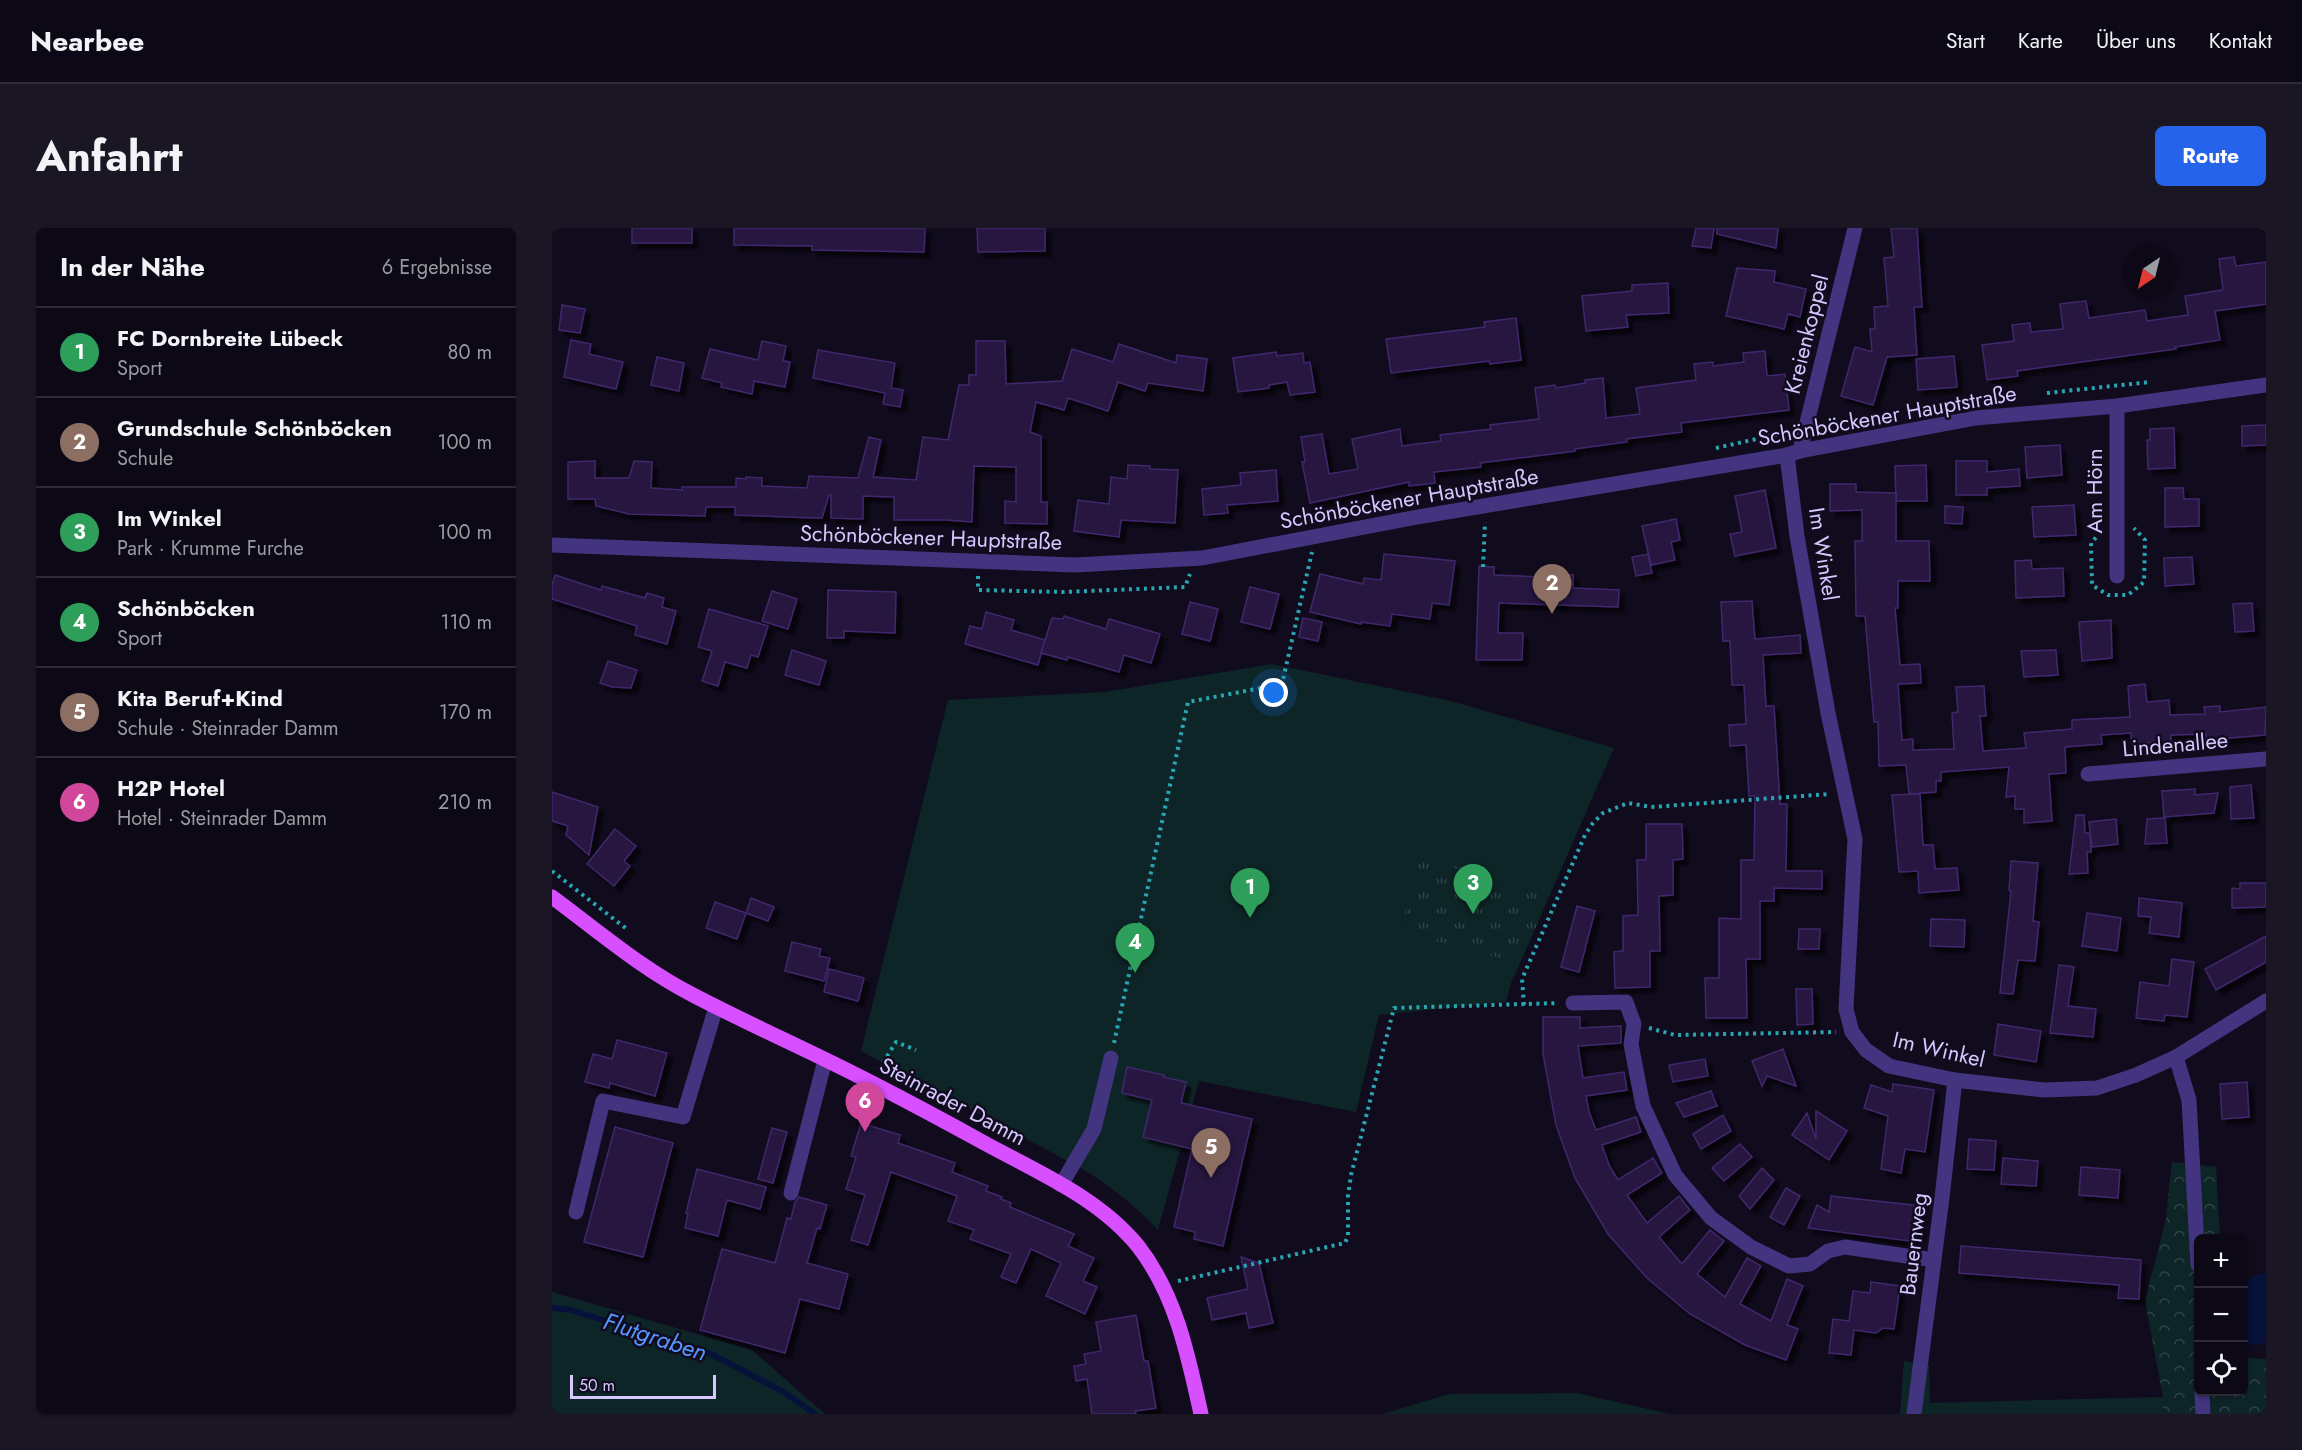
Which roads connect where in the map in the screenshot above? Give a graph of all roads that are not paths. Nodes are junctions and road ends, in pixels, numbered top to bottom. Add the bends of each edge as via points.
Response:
1 (1855, 228) edge
2 (2266, 385) edge
3 (2117, 406) junction
4 (1793, 453) junction
5 (552, 545) edge
6 (2117, 576) dead end
7 (2266, 759) edge
8 (2088, 774) dead end
9 (552, 897) edge
10 (2266, 1001) edge
11 (1573, 1003) road end
12 (716, 1007) junction
13 (2176, 1057) junction
14 (1111, 1058) road end
15 (825, 1060) junction
16 (1955, 1080) junction
17 (1061, 1185) junction
18 (791, 1193) dead end
19 (576, 1212) dead end
20 (2197, 1234) edge
21 (1934, 1260) junction
22 (2202, 1396) edge
23 (1201, 1414) edge
24 (1914, 1414) edge
25 (2203, 1414) edge

1 - 4 street, Kreienkoppel via 1806,426
2 - 3 street, Schönböckener Hauptstraße
3 - 4 street, Schönböckener Hauptstraße via 1976,418
3 - 6 street, Am Hörn
4 - 5 street, Schönböckener Hauptstraße via 1202,558 1075,565
4 - 16 street, Im Winkel via 1797,536 1855,839 1843,1034 1888,1066
7 - 8 street, Lindenallee
9 - 12 main road, Steinrader Damm via 664,980
10 - 13 street, Im Winkel
11 - 21 street via 1626,1002 1634,1024 1631,1044 1643,1106 1675,1175 1711,1218 1751,1247 1789,1266 1810,1264 1828,1251 1845,1247
12 - 15 main road, Steinrader Damm
12 - 19 street via 683,1117 603,1101
13 - 16 street, Im Winkel via 2136,1076 2097,1088 2044,1090
13 - 20 street via 2189,1100
14 - 17 street via 1094,1129
15 - 17 main road, Steinrader Damm
15 - 18 street
16 - 21 street, Bauernweg
17 - 23 main road, Steinrader Damm via 1118,1225 1154,1267 1173,1307
21 - 24 street, Bauernweg
22 - 25 street

